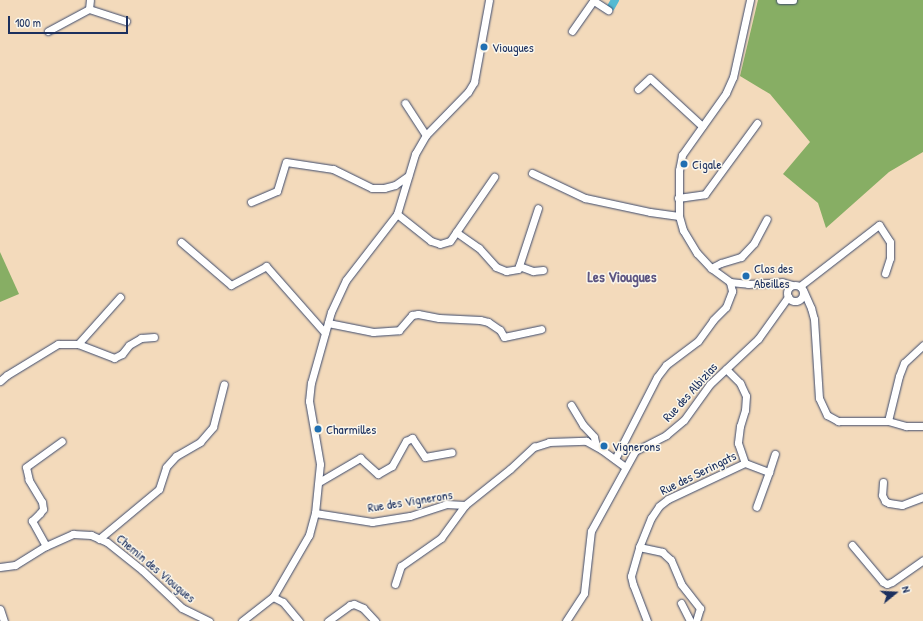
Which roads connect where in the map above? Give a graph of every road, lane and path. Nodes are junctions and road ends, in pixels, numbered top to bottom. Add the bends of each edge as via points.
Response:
1 (90, 0) edge
2 (489, 0) edge
3 (750, 0) edge
4 (780, 0) edge
5 (794, 0) edge
6 (594, 1) edge
7 (89, 9) junction
8 (608, 10) dead end
9 (126, 21) dead end
10 (48, 31) dead end
11 (572, 31) dead end
12 (638, 89) dead end
13 (405, 102) dead end
14 (757, 123) dead end
15 (702, 126) junction
16 (426, 135) junction
17 (532, 173) dead end
18 (408, 176) junction
19 (494, 177) dead end
20 (678, 198) junction
21 (251, 202) dead end
22 (538, 208) dead end
23 (397, 214) junction
24 (679, 216) junction
25 (767, 219) dead end
26 (456, 232) junction
27 (181, 242) dead end
28 (519, 266) junction
29 (711, 268) junction
30 (542, 270) dead end
31 (886, 273) dead end
32 (730, 282) junction
33 (771, 283) junction
34 (792, 285) junction
35 (802, 289) junction
36 (788, 295) junction
37 (120, 297) dead end
38 (799, 299) junction
39 (782, 305) junction
40 (811, 308) junction
41 (328, 323) junction
42 (541, 329) dead end
43 (325, 333) junction
44 (154, 337) dead end
45 (78, 344) junction
46 (923, 346) edge
47 (726, 369) junction
48 (0, 381) edge
49 (224, 384) dead end
50 (571, 405) dead end
51 (888, 421) junction
52 (923, 426) edge
53 (62, 441) dead end
54 (596, 446) junction
55 (452, 452) dead end
56 (775, 454) dead end
57 (615, 458) junction
58 (745, 463) junction
59 (625, 467) junction
60 (769, 472) junction
61 (319, 482) junction
62 (883, 482) dead end
63 (923, 497) edge
64 (465, 504) junction
65 (756, 507) dead end
66 (315, 513) junction
67 (99, 539) junction
68 (852, 545) dead end
69 (46, 546) junction
70 (639, 547) junction
71 (923, 560) edge
72 (0, 567) edge
73 (395, 584) dead end
74 (273, 597) junction
75 (682, 603) dead end
76 (0, 609) edge
77 (4, 621) edge
78 (209, 621) edge
79 (242, 621) edge
80 (299, 621) edge
81 (328, 621) edge
82 (375, 621) edge
83 (566, 621) edge
84 (648, 621) edge
85 (690, 621) edge
86 (696, 621) edge

1 - 7 street
2 - 16 street via 474,82 468,92
3 - 15 street via 733,77 726,93
4 - 5 street
6 - 8 street
6 - 11 street
7 - 9 street
7 - 10 street
12 - 15 street via 650,78
13 - 16 street
14 - 20 street via 705,194
15 - 20 street via 682,155
16 - 18 street via 415,154
17 - 24 street via 585,198
18 - 21 street via 395,185 372,188 333,169 286,162 277,191
18 - 23 street
19 - 26 street
20 - 24 street
22 - 28 street
23 - 26 street via 431,241 440,244 450,241
23 - 41 street via 346,280
24 - 29 street via 683,230 697,253
25 - 29 street via 754,243 742,257
26 - 28 street via 479,248 496,267 506,271 518,269
27 - 43 street via 231,285 266,266
28 - 30 street via 533,271
29 - 32 street
31 - 35 street via 890,258 890,242 880,226 809,279
32 - 33 street
32 - 57 street via 732,291 726,307 712,320 698,340 666,365 657,376
33 - 34 street via 782,282
33 - 36 street
34 - 35 street
34 - 36 street
35 - 38 street via 803,295
35 - 40 street
36 - 38 street via 792,300
36 - 39 street, Rue des Albizias
37 - 45 street
38 - 39 street
38 - 40 street
39 - 47 street, Rue des Albizias via 758,339
40 - 51 street via 821,406 827,415 838,421
41 - 42 street via 373,332 400,330 412,315 418,314 488,322 500,330 504,337
41 - 43 street
43 - 61 street via 311,383 309,401 320,464
44 - 45 street via 141,338 114,358
45 - 48 street via 58,344
46 - 51 street via 904,363
47 - 58 street via 740,383 746,396 738,443
47 - 59 street, Rue des Albizias via 710,384 684,420 666,435 635,451
49 - 67 street via 213,427 200,442 176,456 166,467 159,489
50 - 54 street via 594,437
51 - 52 street via 906,426
53 - 69 street via 26,467 29,480 42,502 43,509 32,521
54 - 57 street, Rue des Vignerons
54 - 64 street, Rue des Vignerons via 586,441 563,440 534,447
55 - 61 street via 425,457 412,438 406,441 392,466 378,474 360,458
56 - 60 street
57 - 59 street, Rue des Vignerons
58 - 60 street, Rue des Seringats
58 - 70 street, Rue des Seringats via 668,499 659,506
59 - 83 street, Rue des Albizias via 591,531 584,593
60 - 65 street
61 - 66 street
62 - 63 street via 882,495 884,501 889,503 902,505
64 - 66 street, Rue des Vignerons via 446,504 410,516 372,522
64 - 73 street via 440,538 401,566
66 - 74 street via 309,535
67 - 69 street, Chemin des Viougues via 91,535 73,534
67 - 78 street, Chemin des Viougues via 107,542 142,570 182,608
68 - 71 street via 882,582 887,584
69 - 72 street, Chemin des Viougues via 15,565
70 - 84 street, Rue des Seringats via 631,576
70 - 86 street via 662,552 671,560 681,584 700,608
74 - 79 street
74 - 80 street via 283,602
75 - 85 street
76 - 77 street
81 - 82 street via 354,604 363,608

